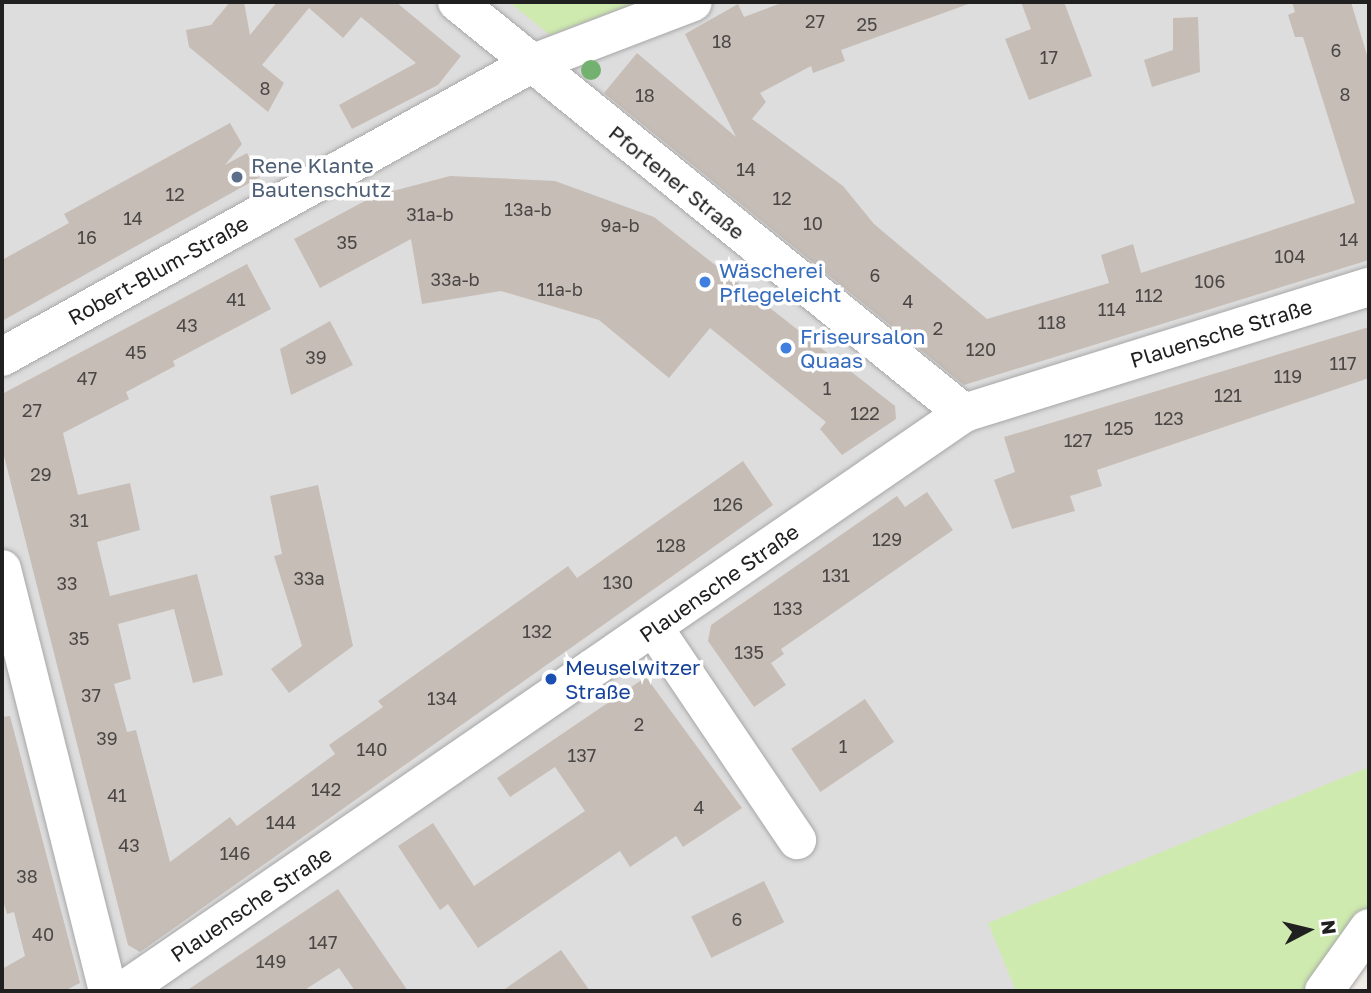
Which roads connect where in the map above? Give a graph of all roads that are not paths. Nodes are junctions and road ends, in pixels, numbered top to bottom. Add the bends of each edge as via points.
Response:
1 (457, 2) edge
2 (693, 2) edge
3 (531, 64) junction
4 (1369, 288) edge
5 (2, 356) edge
6 (964, 413) junction
7 (2, 569) edge
8 (654, 628) junction
9 (797, 840) dead end
10 (1369, 928) edge
11 (108, 991) edge
12 (123, 991) edge
13 (1324, 991) edge

1 - 3 street, Pfortener Straße
2 - 3 street, Robert-Blum-Straße
3 - 5 street, Robert-Blum-Straße
3 - 6 street, Pfortener Straße
4 - 6 street, Plauensche Straße
6 - 8 street, Plauensche Straße
7 - 11 street
8 - 9 street
8 - 12 street, Plauensche Straße
10 - 13 street

